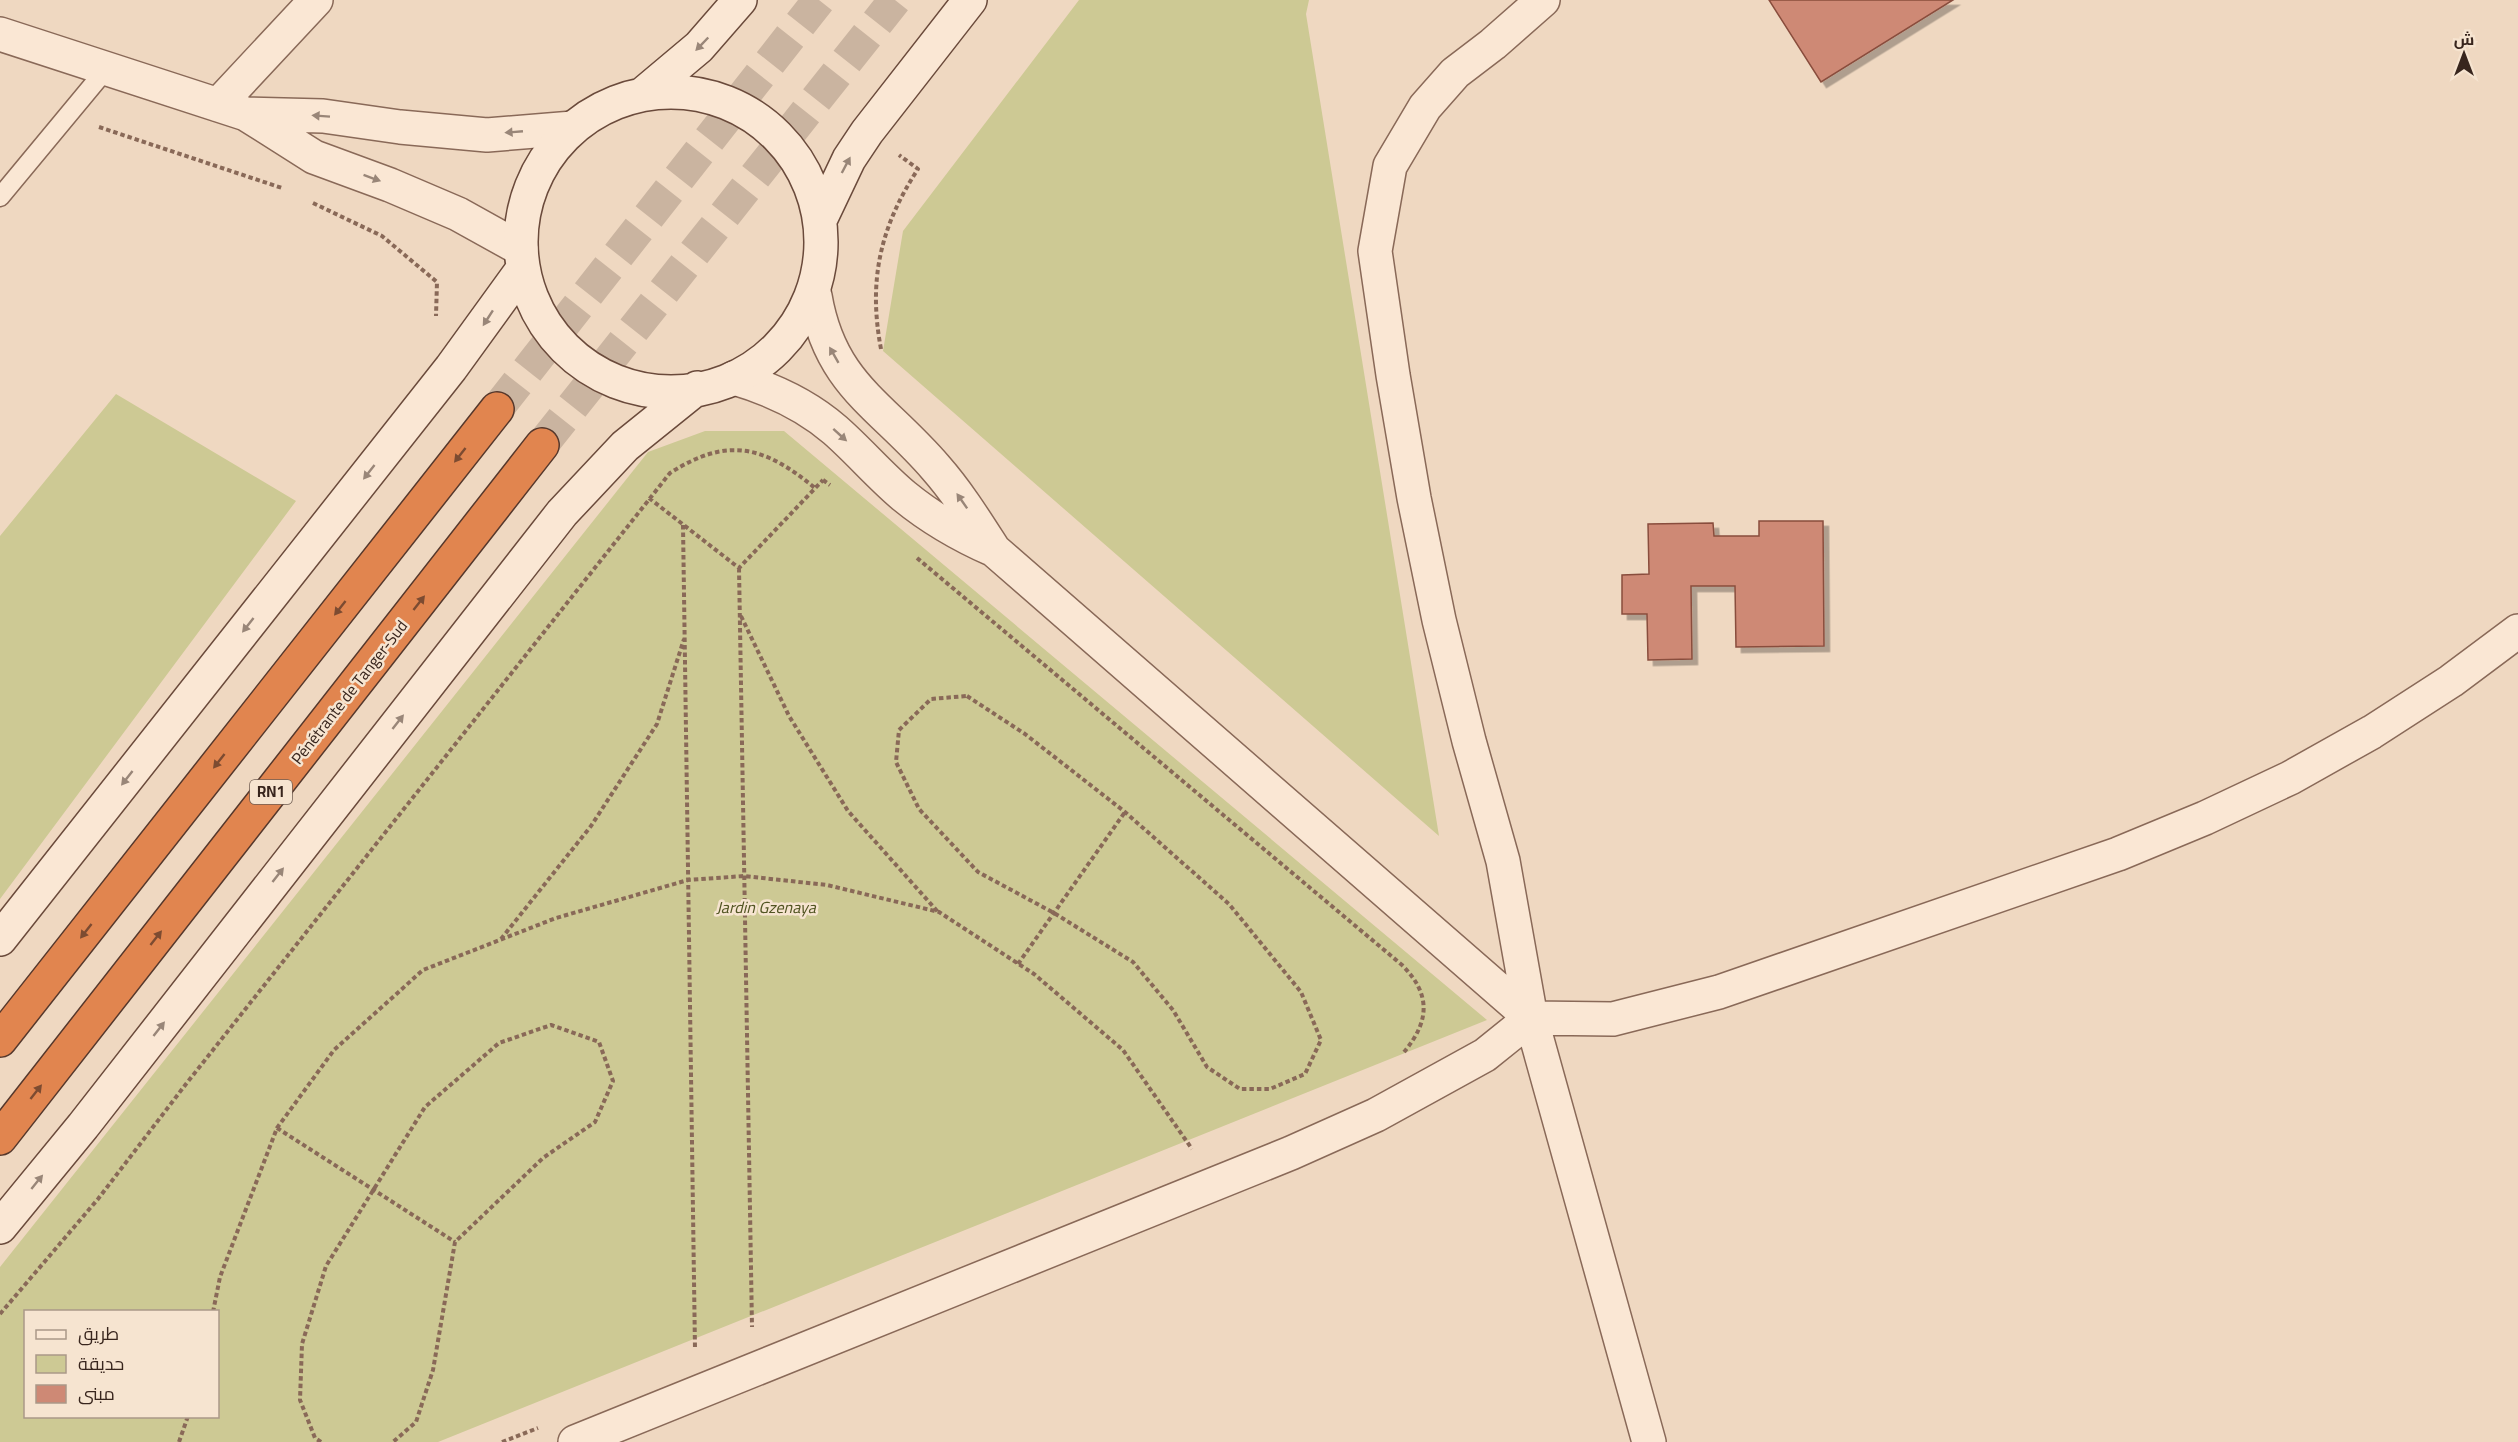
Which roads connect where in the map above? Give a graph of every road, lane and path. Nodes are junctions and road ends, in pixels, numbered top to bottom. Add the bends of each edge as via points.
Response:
1 (316, 0) edge
2 (740, 0) edge
3 (970, 0) edge
4 (1543, 0) edge
5 (0, 34) edge
6 (107, 68) junction
7 (643, 94) junction
8 (232, 109) junction
9 (67, 117) junction
10 (573, 128) junction
11 (898, 154) dead end
12 (288, 191) dead end
13 (0, 197) edge
14 (309, 201) dead end
15 (821, 218) junction
16 (521, 260) junction
17 (815, 296) junction
18 (433, 320) dead end
19 (882, 355) dead end
20 (734, 378) junction
21 (697, 388) junction
22 (496, 409) tunnel mouth
23 (542, 445) tunnel mouth
24 (831, 472) dead end
25 (823, 480) junction
26 (832, 487) dead end
27 (815, 488) junction
28 (650, 498) junction
29 (683, 525) junction
30 (994, 550) junction
31 (915, 557) dead end
32 (738, 568) junction
33 (739, 613) junction
34 (2518, 631) edge
35 (685, 635) junction
36 (1125, 812) junction
37 (744, 876) junction
38 (688, 880) junction
39 (939, 912) junction
40 (1054, 913) junction
41 (0, 939) edge
42 (500, 940) junction
43 (1018, 964) junction
44 (1531, 1018) junction
45 (0, 1040) edge
46 (1403, 1053) dead end
47 (277, 1128) junction
48 (0, 1138) edge
49 (1198, 1157) dead end
50 (372, 1189) junction
51 (0, 1227) edge
52 (455, 1242) junction
53 (213, 1310) edge
54 (0, 1314) edge
55 (752, 1335) dead end
56 (695, 1355) dead end
57 (187, 1418) edge
58 (179, 1442) edge
59 (321, 1442) edge
60 (393, 1442) edge
61 (575, 1442) edge
62 (1648, 1442) edge

1 - 8 street
2 -> 7 street via 699,47
15 -> 3 street via 849,159 867,132
4 - 44 street via 1455,73 1425,107 1389,166 1375,251 1416,509 1453,675 1503,861
5 - 6 street
6 - 8 street
6 - 9 lane
7 - 10 street via 605,107
7 - 15 street via 691,93 737,106 777,134 806,172
10 -> 8 street via 487,135
8 -> 16 street via 314,157 458,214
9 - 12 path
9 - 13 lane
10 - 16 street via 549,154 532,185 522,219
11 - 19 path via 918,169 878,259 875,304
14 - 18 path via 382,236 437,282 437,315
15 - 17 street via 823,257
16 - 21 street via 526,289 541,322 564,350 592,372 626,385 661,391
16 -> 41 street via 451,368
17 - 20 street via 796,330 768,358
30 -> 17 street via 935,467 845,374 830,350
20 - 21 street
20 -> 30 street via 761,385 810,411 905,497 963,537
51 -> 21 street via 562,513 625,446
22 -> 45 highway
48 -> 23 highway, Pénétrante de Tanger-Sud / RN1
24 - 25 path
25 - 26 path
25 - 27 path
27 - 28 path via 776,459 735,449 691,460 670,473
27 - 32 path
28 - 29 path
28 - 54 path via 98,1199
29 - 32 path
29 - 35 path
30 - 44 street
31 - 46 path via 1408,971 1421,990 1425,1007 1422,1025
32 - 33 path
33 - 37 path
33 - 39 path via 789,716 848,811
34 - 44 street via 2451,681 2290,778 2118,854 1719,992 1613,1019
35 - 38 path
35 - 42 path via 657,724 591,826
36 - 40 path
36 - 40 path via 1025,734 967,696 931,699 899,730 896,762 919,809 978,872
36 - 40 path via 1229,904 1301,992 1321,1041 1305,1074 1270,1089 1240,1089 1207,1067 1173,1010 1133,962
37 - 38 path
37 - 39 path via 827,885
37 - 55 path
38 - 42 path via 555,918
38 - 56 path
39 - 43 path
40 - 43 path
42 - 47 path via 423,970 334,1050
43 - 49 path via 1123,1050
44 - 61 street via 1485,1055 1376,1115 1291,1154
44 - 62 street
47 - 50 path
47 - 53 path via 220,1277
50 - 52 path
50 - 52 path via 425,1107 499,1044 551,1025 599,1042 613,1081 595,1122 543,1158
50 - 59 path via 326,1266 302,1344 300,1400 315,1438
52 - 60 path via 433,1370 416,1422
57 - 58 path

